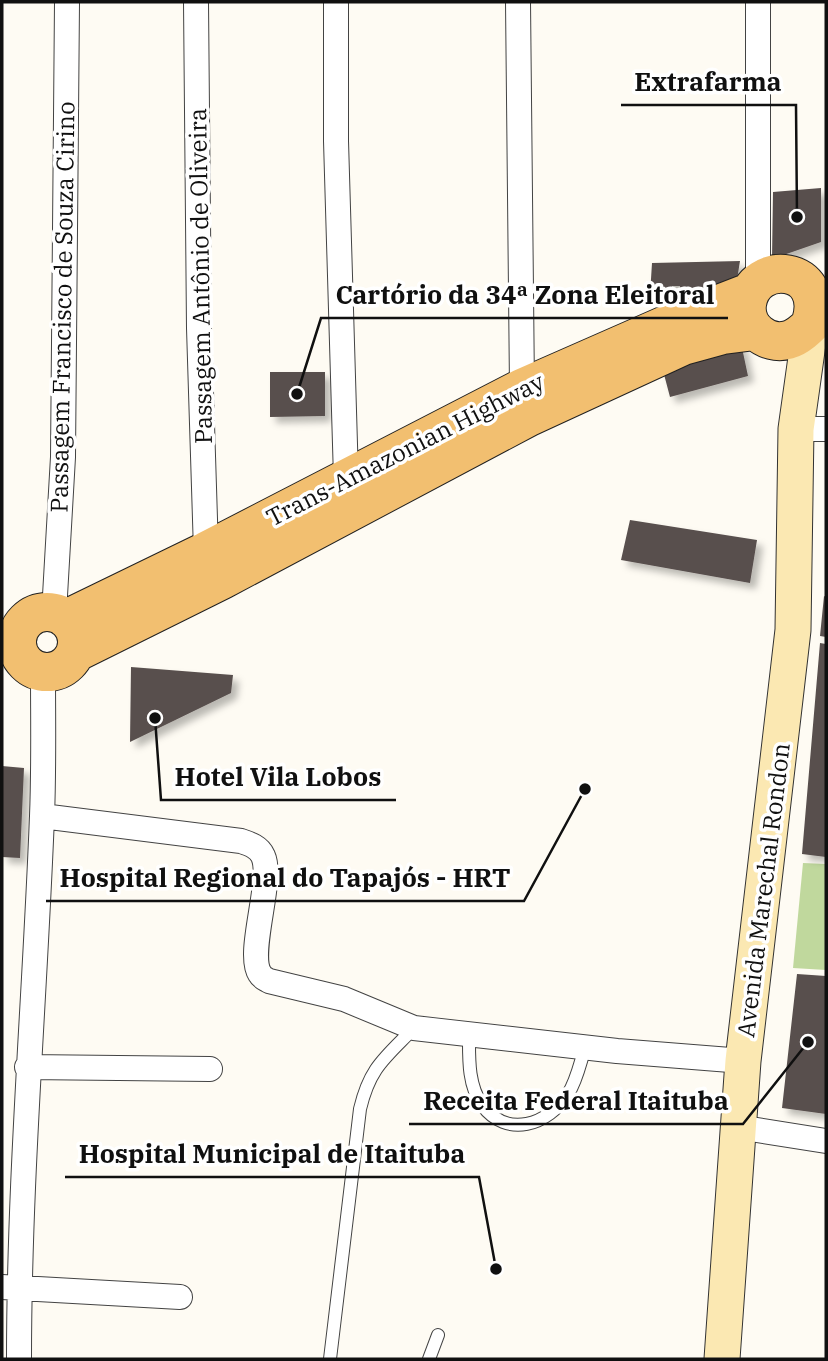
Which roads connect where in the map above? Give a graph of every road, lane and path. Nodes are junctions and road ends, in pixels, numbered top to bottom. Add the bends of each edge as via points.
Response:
1 (67, 2) edge
2 (196, 2) edge
3 (337, 2) edge
4 (518, 2) edge
5 (758, 2) edge
6 (782, 279) edge
7 (818, 316) edge
8 (759, 334) junction
9 (522, 388) junction
10 (806, 426) edge
11 (346, 478) junction
12 (206, 551) junction
13 (65, 628) junction
14 (20, 661) edge
15 (42, 816) junction
16 (414, 1028) junction
17 (469, 1036) junction
18 (585, 1048) junction
19 (743, 1061) junction
20 (27, 1067) junction
21 (210, 1069) dead end
22 (738, 1127) junction
23 (826, 1141) edge
24 (10, 1287) edge
25 (180, 1297) dead end
26 (438, 1335) dead end
27 (19, 1359) edge
28 (330, 1359) edge
29 (429, 1359) edge
30 (722, 1359) edge

1 - 13 street, Passagem Francisco de Souza Cirino
2 - 12 street, Passagem Antônio de Oliveira
3 - 11 street via 336,141
4 - 9 street
5 - 6 street
6 - 7 main road via 806,285
6 - 8 main road via 746,314
6 - 9 main road, Trans-Amazonian Highway
7 - 8 main road via 788,340
7 - 10 street, Avenida Marechal Rondon
8 - 10 street, Avenida Marechal Rondon
8 - 13 main road, Trans-Amazonian Highway via 723,335 683,346 529,417 222,580
9 - 11 main road, Trans-Amazonian Highway
10 - 19 street, Avenida Marechal Rondon via 793,630
11 - 12 main road, Trans-Amazonian Highway
12 - 13 main road, Trans-Amazonian Highway
13 - 14 main road via 63,668
13 - 14 main road via 41,612 30,617 22,626
14 - 15 street
15 - 16 street via 255,846 264,857 265,874 256,961 260,975 281,986 344,999
15 - 20 street
16 - 17 street
16 - 28 lane via 373,1070 365,1088
17 - 18 street
17 - 18 lane via 469,1066 482,1104 495,1118 512,1124 540,1121 556,1109 568,1093
18 - 19 street
19 - 22 street, Avenida Marechal Rondon
20 - 21 street
20 - 24 street
22 - 23 street
22 - 30 street, Avenida Marechal Rondon
24 - 25 street
24 - 27 street
26 - 29 lane

